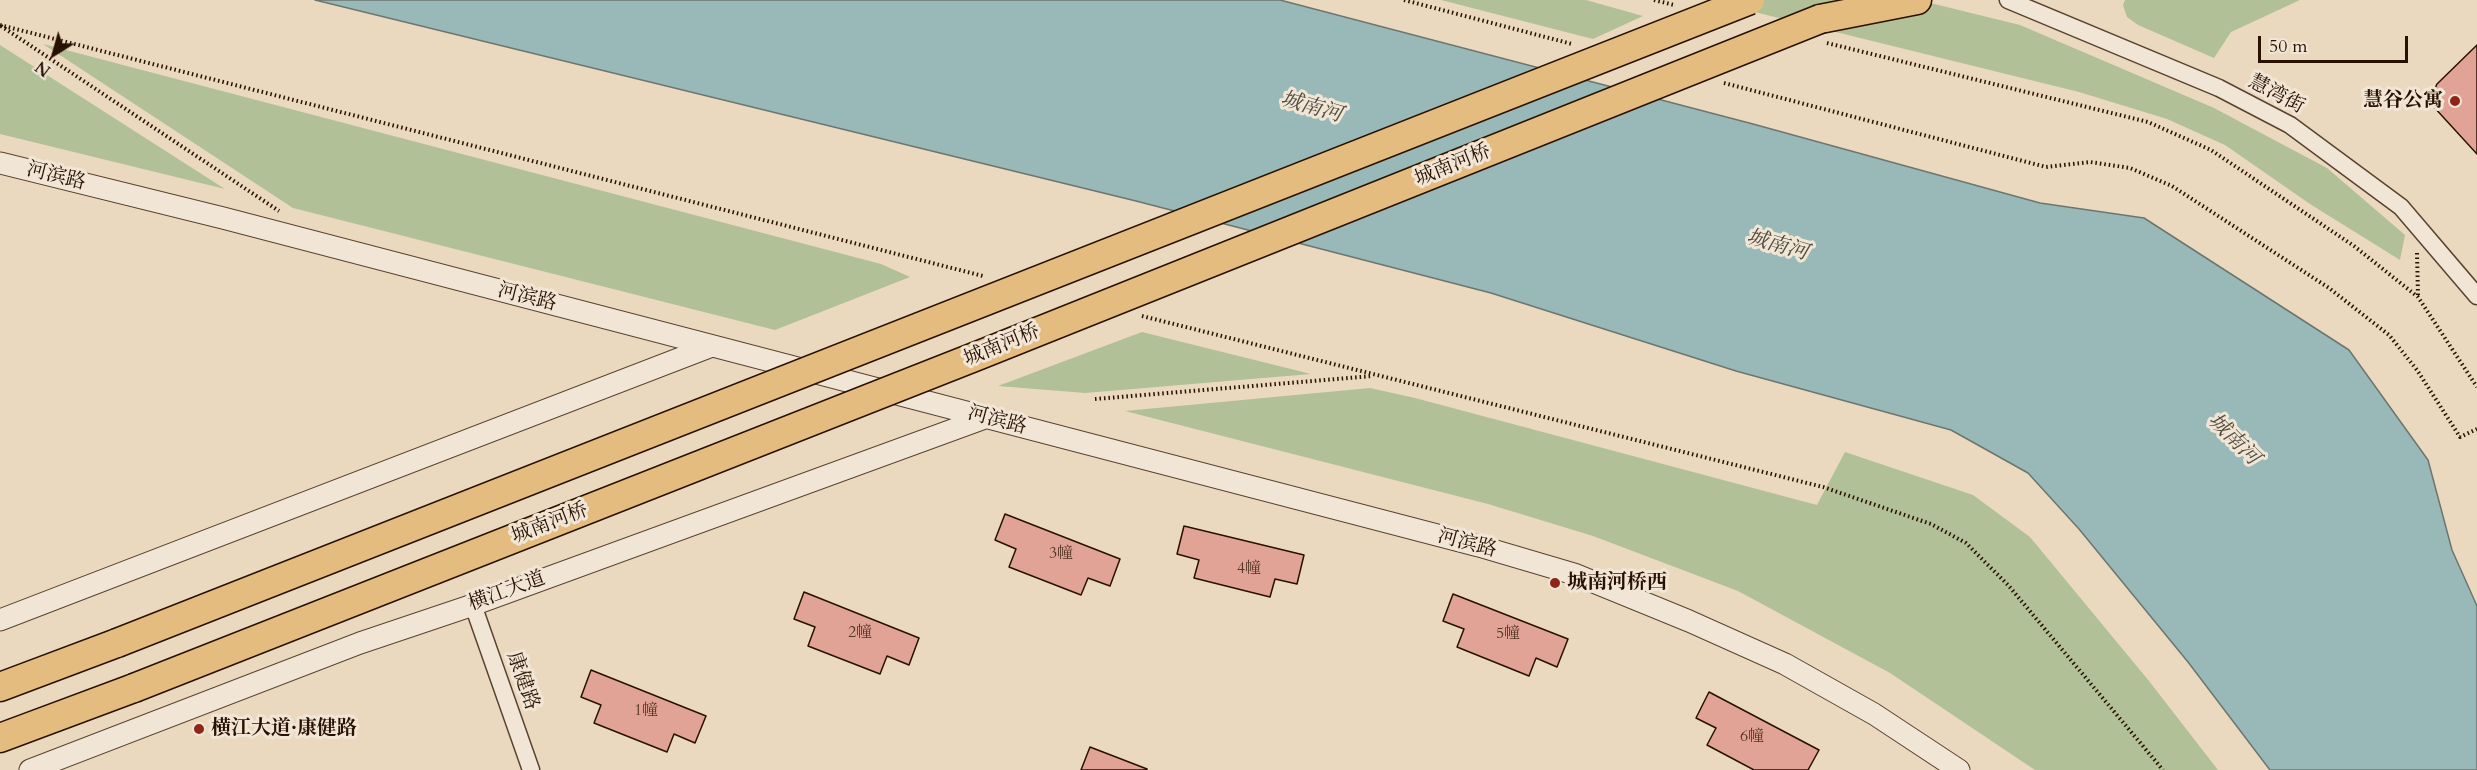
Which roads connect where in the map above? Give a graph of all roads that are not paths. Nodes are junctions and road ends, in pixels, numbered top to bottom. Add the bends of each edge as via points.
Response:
1 (1750, 0) edge
2 (1868, 0) edge
3 (1917, 0) edge
4 (2008, 0) edge
5 (1824, 31) junction
6 (0, 163) edge
7 (2477, 296) edge
8 (712, 346) junction
9 (985, 418) junction
10 (473, 605) junction
11 (0, 620) edge
12 (0, 687) edge
13 (0, 738) edge
14 (30, 770) edge
15 (531, 770) edge
16 (1959, 770) edge

1 - 12 highway, bridge
2 - 5 highway, 城南河桥
3 - 5 highway
4 - 7 street, 慧湾街 via 2218,88 2290,125 2401,207
5 - 13 highway, 城南河桥, bridge
6 - 8 street, 河滨路
8 - 9 street, 河滨路
8 - 11 street
9 - 10 street, 横江大道
9 - 16 street, 河滨路 via 1574,574 1785,664 1874,714
10 - 14 street, 横江大道 via 360,643
10 - 15 street, 康健路

